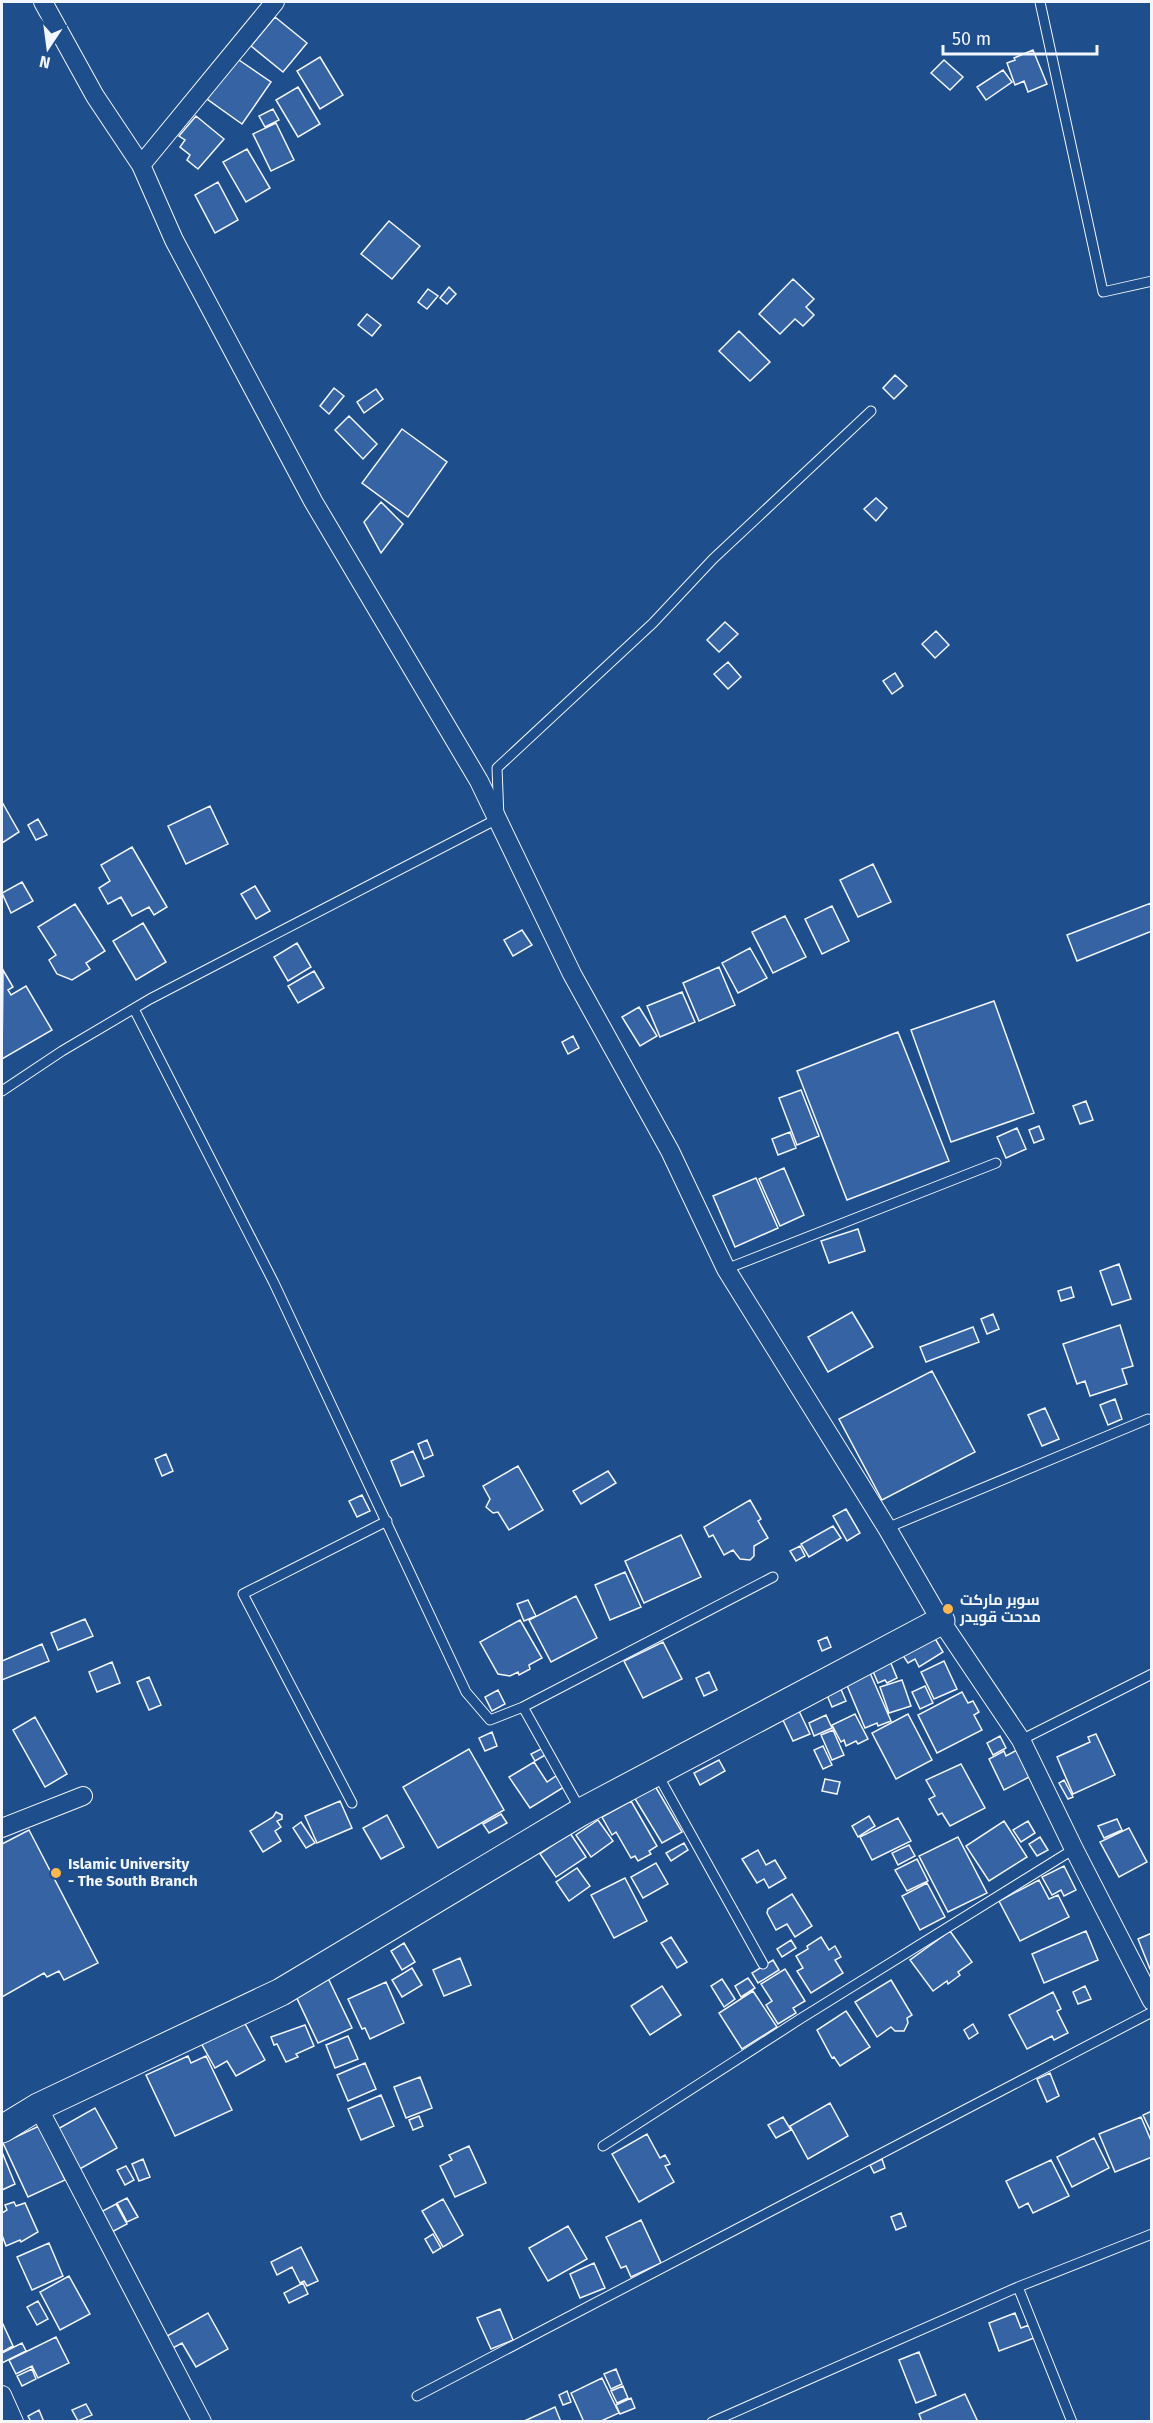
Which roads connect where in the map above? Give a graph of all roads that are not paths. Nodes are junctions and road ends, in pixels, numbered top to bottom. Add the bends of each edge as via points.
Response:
1 (43, 2) edge
2 (275, 2) edge
3 (1040, 2) edge
4 (141, 165) junction
5 (1152, 280) edge
6 (871, 411) dead end
7 (498, 818) junction
8 (134, 1009) junction
9 (2, 1091) edge
10 (996, 1163) dead end
11 (726, 1269) junction
12 (1148, 1419) dead end
13 (387, 1521) junction
14 (887, 1528) junction
15 (773, 1577) dead end
16 (941, 1621) junction
17 (1152, 1674) edge
18 (523, 1707) junction
19 (1021, 1740) junction
20 (657, 1772) junction
21 (83, 1796) dead end
22 (352, 1803) dead end
23 (581, 1812) junction
24 (2, 1828) edge
25 (1074, 1849) junction
26 (763, 1964) dead end
27 (1152, 2001) edge
28 (1152, 2012) edge
29 (39, 2107) junction
30 (2, 2129) edge
31 (603, 2146) dead end
32 (1152, 2234) edge
33 (1018, 2287) junction
34 (2, 2395) edge
35 (417, 2396) dead end
36 (14, 2421) edge
37 (202, 2421) edge
38 (712, 2421) edge
39 (1072, 2421) edge

1 - 4 street via 95,96
2 - 4 street
3 - 5 lane via 1103,292
4 - 7 street via 174,240 313,501
6 - 7 lane via 497,768
7 - 8 lane
7 - 11 street via 573,974 670,1151
8 - 9 lane
8 - 13 lane via 274,1283
10 - 11 lane
11 - 14 street
12 - 14 lane
13 - 18 lane via 466,1692 490,1720
13 - 22 lane via 243,1594
14 - 16 street
15 - 18 lane
16 - 19 street
16 - 20 street
17 - 19 lane
18 - 23 lane
19 - 25 street
20 - 23 street
20 - 26 lane
21 - 24 street
23 - 29 street via 281,1992
25 - 27 street
25 - 31 lane
28 - 35 lane
29 - 30 street
29 - 37 street
32 - 33 lane
33 - 38 lane
33 - 39 lane
34 - 36 street

